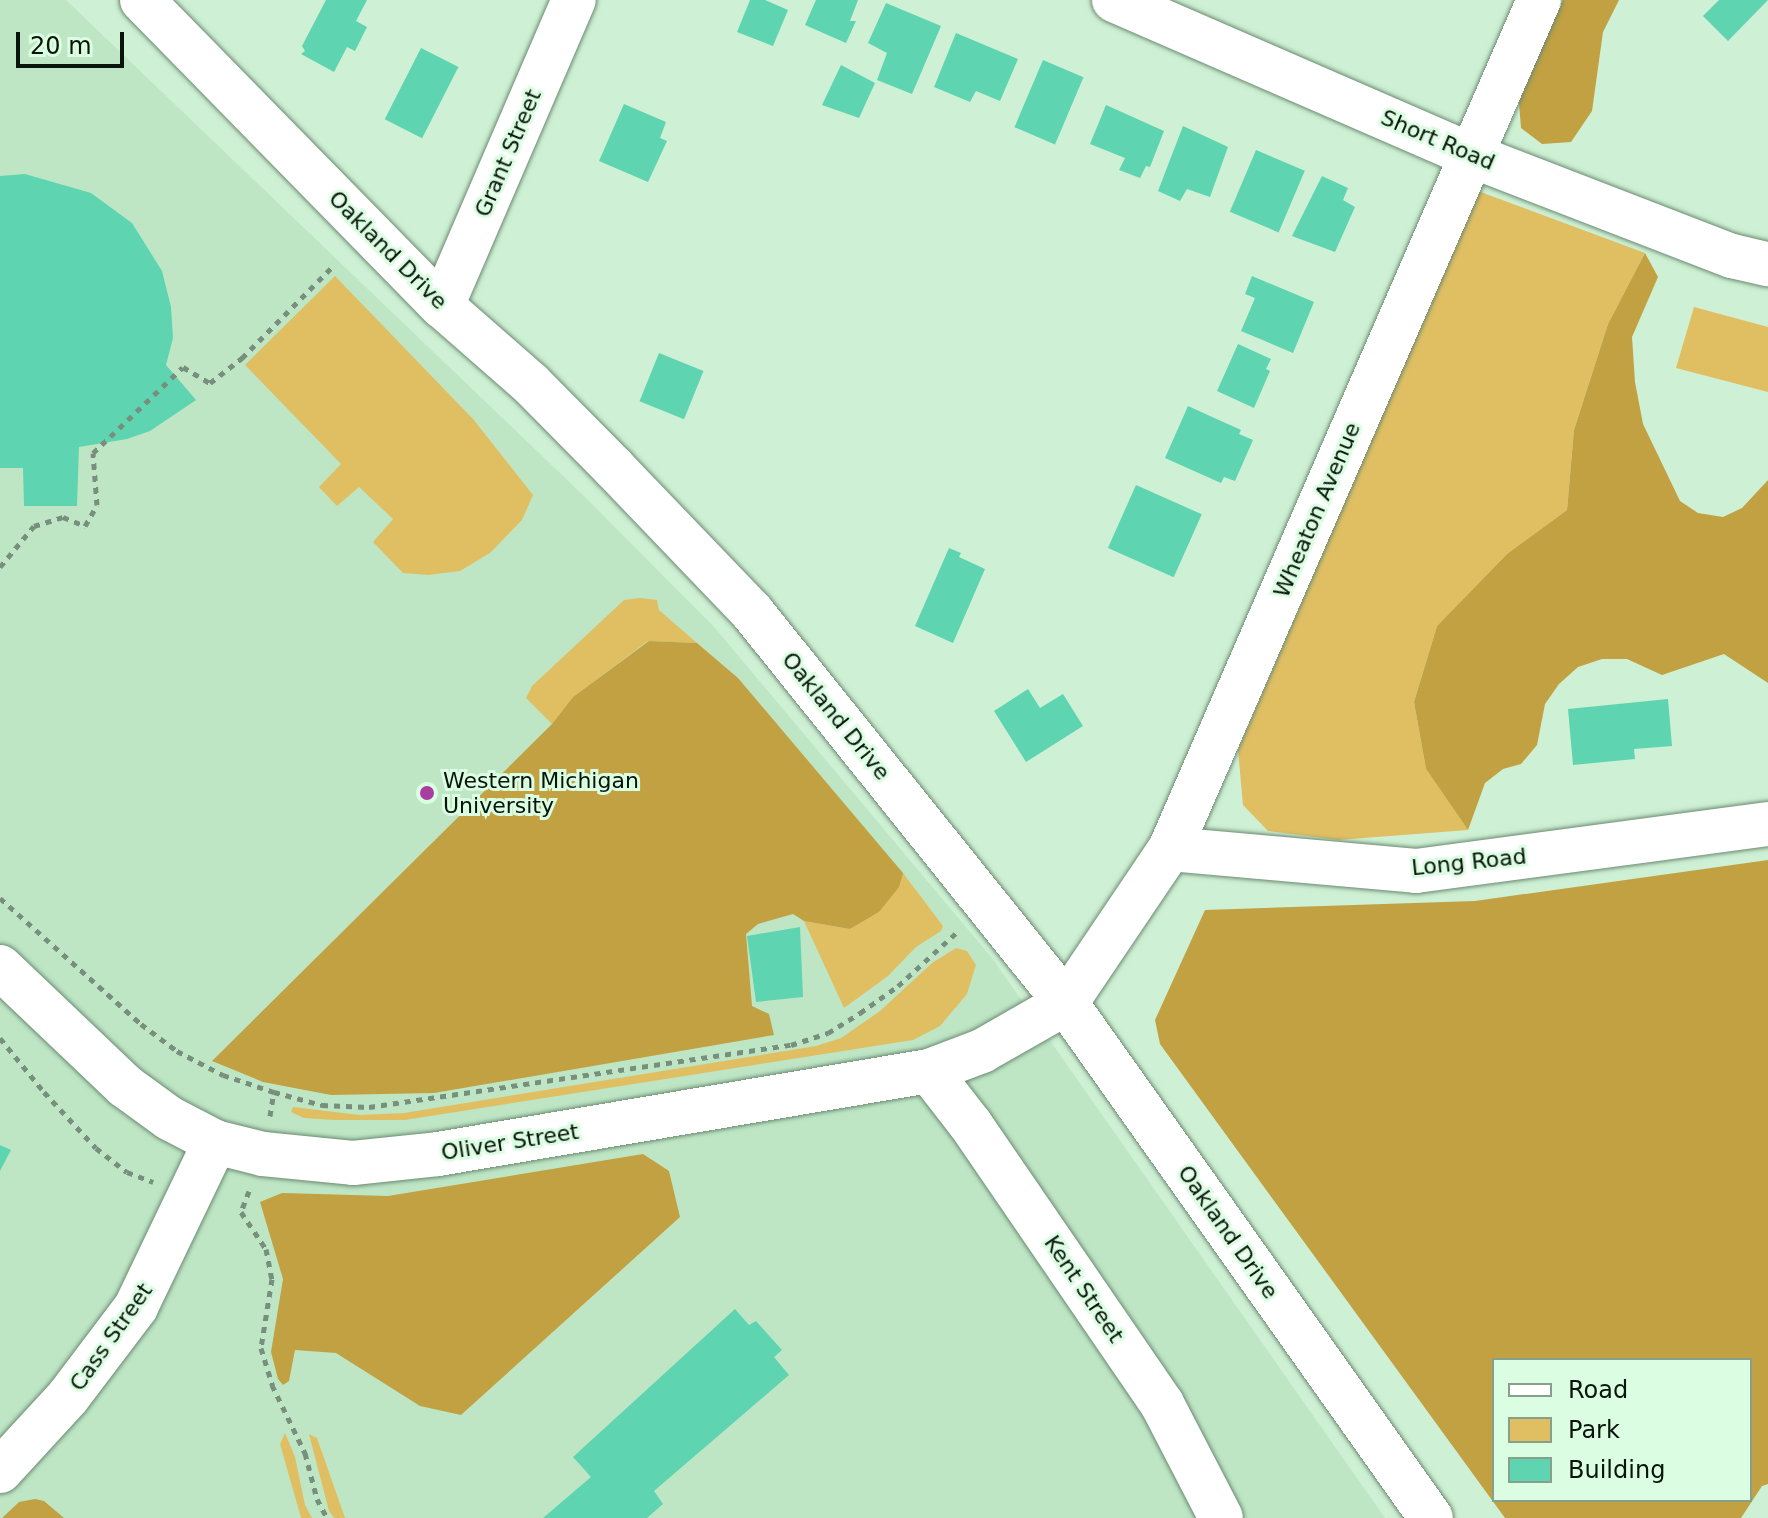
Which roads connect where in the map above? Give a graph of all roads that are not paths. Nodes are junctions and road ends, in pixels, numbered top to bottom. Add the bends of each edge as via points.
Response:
1 (142, 0) edge
2 (574, 0) edge
3 (1114, 0) edge
4 (1539, 0) edge
5 (1470, 155) junction
6 (1768, 264) edge
7 (442, 306) junction
8 (1768, 824) edge
9 (1170, 849) junction
10 (0, 967) edge
11 (1066, 1003) junction
12 (929, 1071) junction
13 (215, 1142) junction
14 (0, 1471) edge
15 (1221, 1518) edge
16 (1431, 1518) edge

1 - 7 street, Oakland Drive
2 - 7 street, Grant Street
3 - 5 street, Short Road
4 - 5 street, Wheaton Avenue
5 - 6 street, Short Road via 1732,256
5 - 9 street, Wheaton Avenue
7 - 11 street, Oakland Drive via 531,384 752,612
8 - 9 street, Long Road via 1416,871
9 - 11 street, Wheaton Avenue
10 - 13 street, Oliver Street via 125,1086
11 - 12 street, Oliver Street via 982,1051
11 - 16 street, Oakland Drive
12 - 13 street, Oliver Street via 438,1154 353,1163 263,1154
12 - 15 street, Kent Street via 1162,1404
13 - 14 street, Cass Street via 151,1281 123,1326

